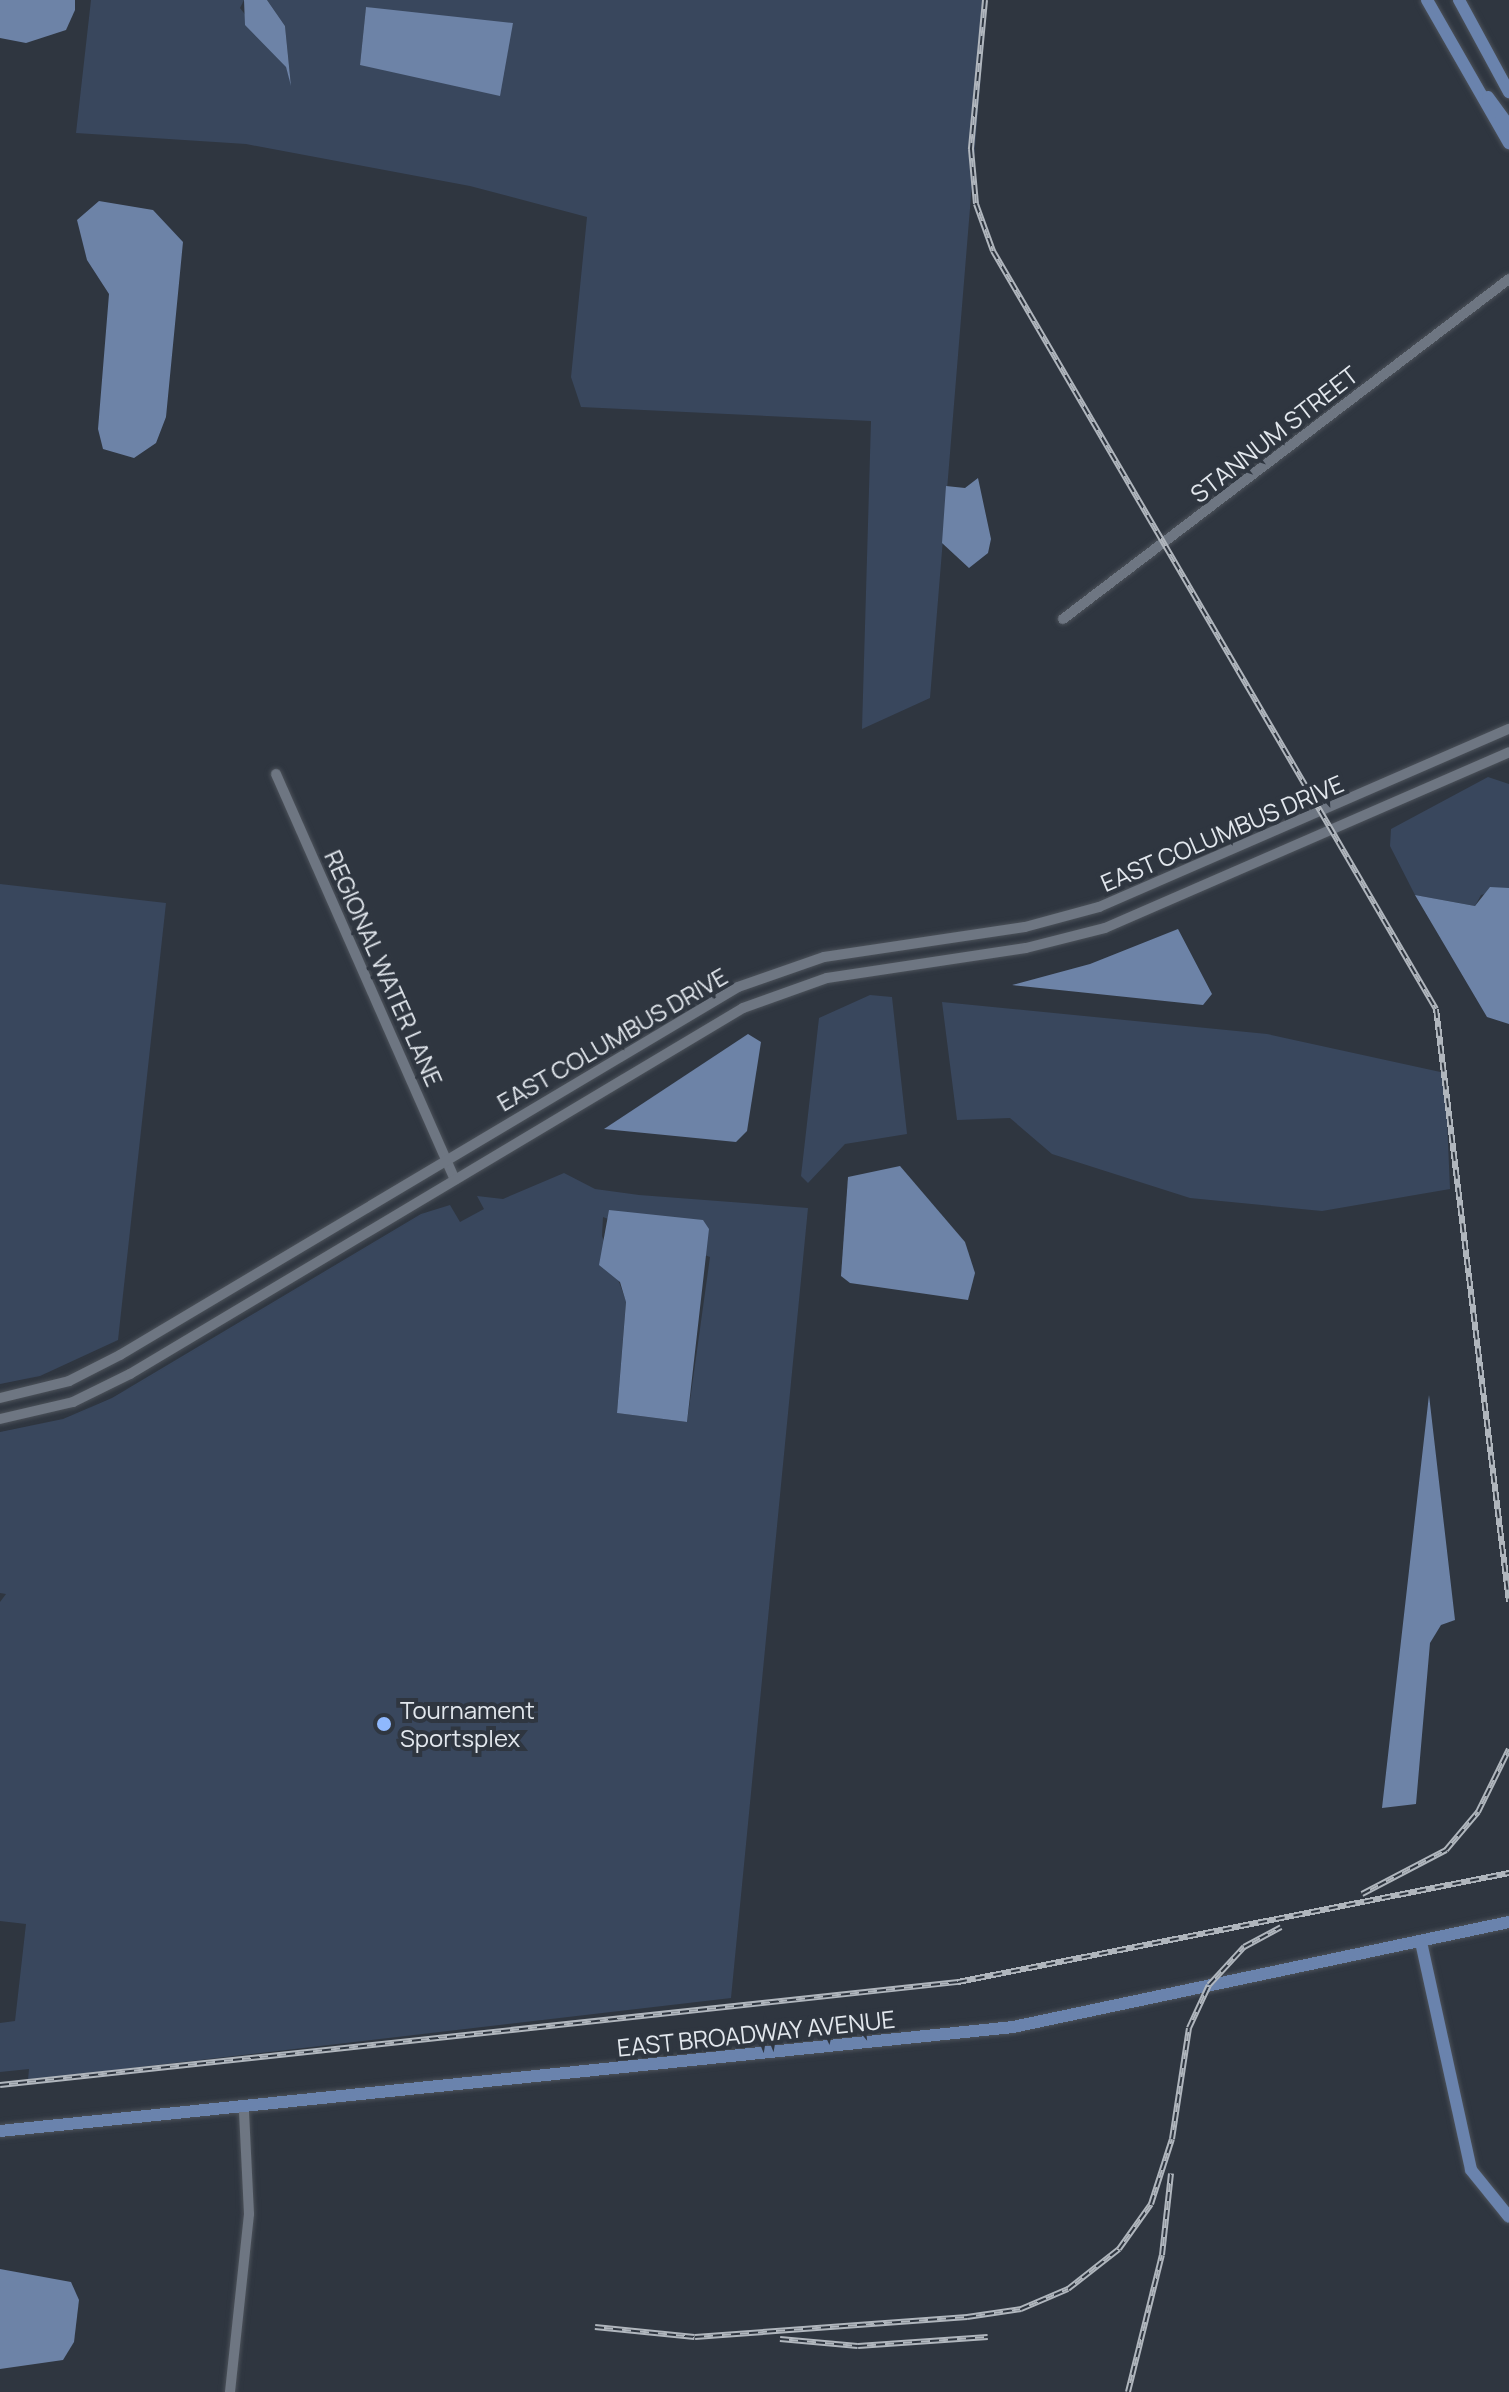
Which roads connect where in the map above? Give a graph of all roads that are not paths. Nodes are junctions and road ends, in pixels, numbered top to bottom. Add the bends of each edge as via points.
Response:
1 (1427, 0) edge
2 (1459, 0) edge
3 (1475, 89) junction
4 (1509, 92) edge
5 (1509, 126) edge
6 (1509, 143) edge
7 (1509, 279) edge
8 (1063, 619) dead end
9 (1509, 729) edge
10 (1509, 752) edge
11 (276, 774) dead end
12 (905, 944) junction
13 (909, 965) junction
14 (447, 1160) junction
15 (455, 1179) junction
16 (0, 1398) edge
17 (0, 1419) edge
18 (1509, 1922) edge
19 (1421, 1942) junction
20 (244, 2110) junction
21 (0, 2131) edge
22 (1509, 2217) edge
23 (230, 2392) edge

1 - 3 main road
2 - 4 main road
3 - 5 main road
3 - 6 main road
7 - 8 street, STANNUM STREET
9 - 12 street, EAST COLUMBUS DRIVE via 1099,907 1025,927
10 - 13 street, EAST COLUMBUS DRIVE via 1105,928
11 - 14 street, REGIONAL WATER LANE
12 - 13 street
12 - 14 street, EAST COLUMBUS DRIVE via 824,957 738,987
13 - 15 street, EAST COLUMBUS DRIVE via 827,978 743,1008
14 - 15 street, REGIONAL WATER LANE
14 - 16 street, EAST COLUMBUS DRIVE via 120,1355 69,1381
15 - 17 street, EAST COLUMBUS DRIVE via 130,1374 73,1402
18 - 19 main road, EAST BROADWAY AVENUE
19 - 20 main road, EAST BROADWAY AVENUE via 1013,2027
19 - 22 main road via 1471,2170
20 - 21 main road, EAST BROADWAY AVENUE
20 - 23 street via 249,2214

